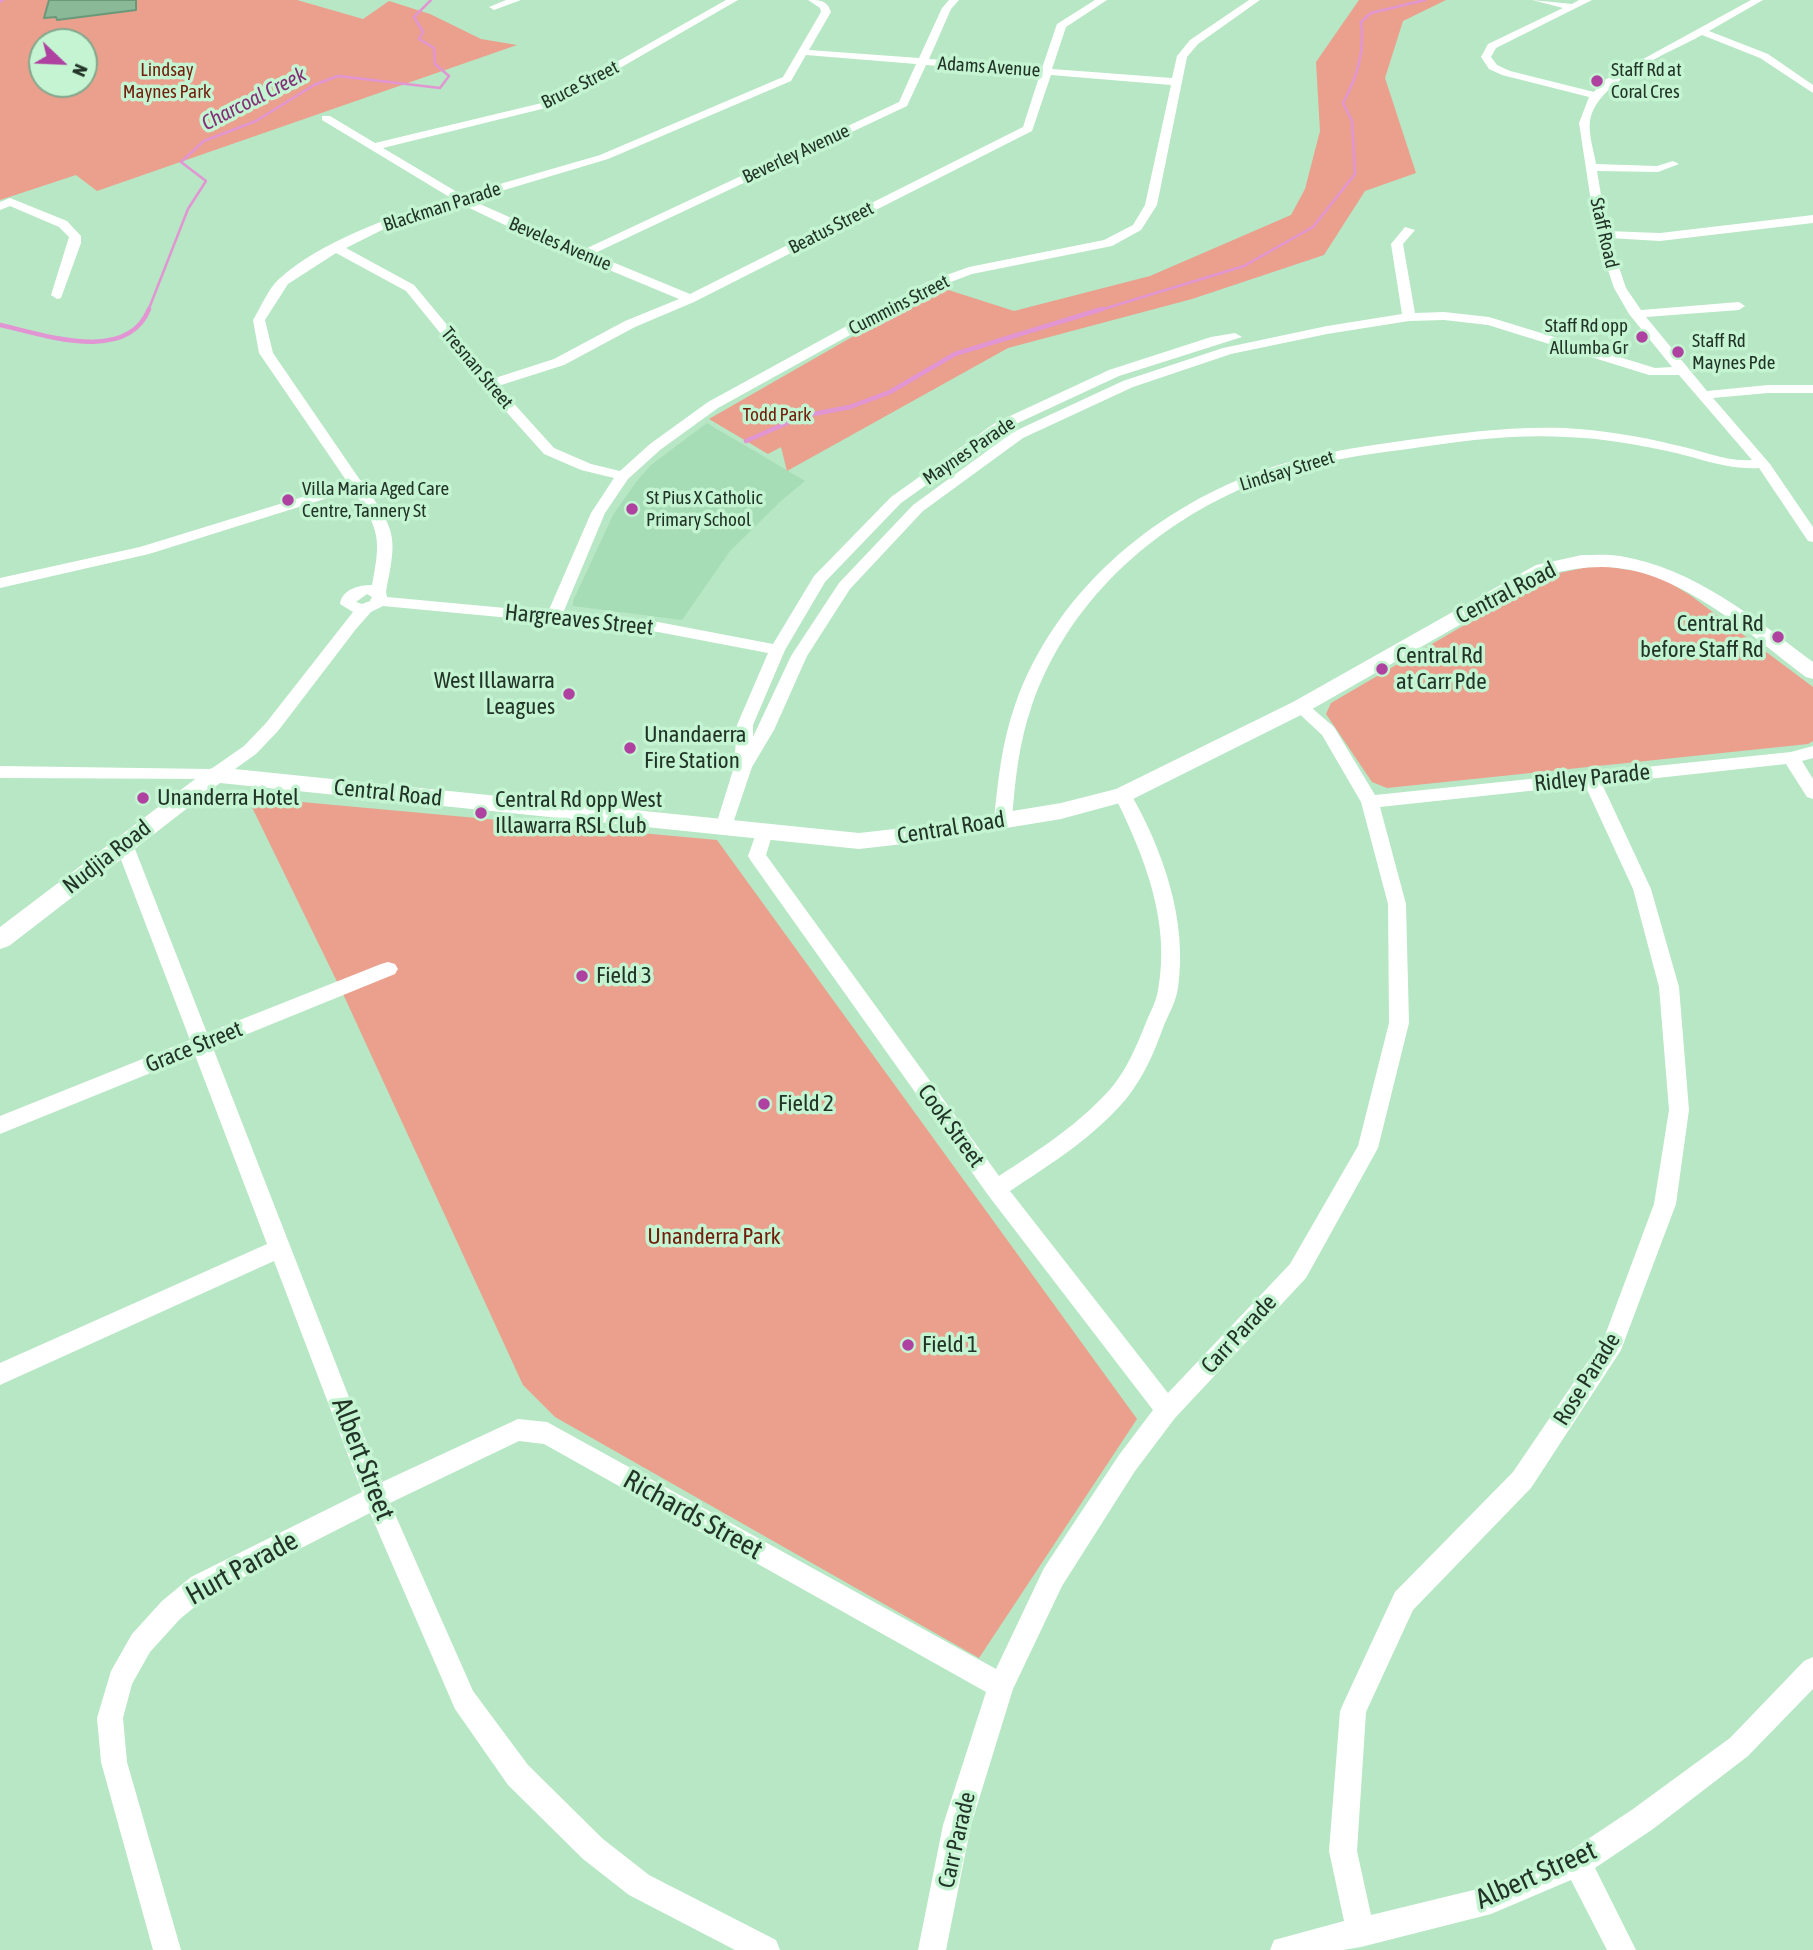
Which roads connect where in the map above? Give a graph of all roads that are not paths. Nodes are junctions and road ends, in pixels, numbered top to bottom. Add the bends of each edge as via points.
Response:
1 (516, 0) edge
2 (733, 0) edge
3 (813, 0) edge
4 (954, 0) edge
5 (1102, 0) edge
6 (1255, 0) edge
7 (1537, 0) edge
8 (1587, 0) edge
9 (1758, 0) edge
10 (494, 7) dead end
11 (1574, 7) junction
12 (1700, 31) junction
13 (802, 52) junction
14 (924, 62) junction
15 (1048, 72) junction
16 (1177, 82) junction
17 (1813, 90) edge
18 (1594, 94) junction
19 (326, 118) dead end
20 (373, 147) junction
21 (1673, 164) dead end
22 (1590, 167) junction
23 (460, 199) junction
24 (5, 204) edge
25 (1813, 219) edge
26 (1409, 230) dead end
27 (1602, 234) junction
28 (336, 248) junction
29 (584, 254) junction
30 (57, 295) dead end
31 (690, 299) junction
32 (1739, 306) dead end
33 (1635, 314) junction
34 (1409, 317) junction
35 (1388, 319) junction
36 (1684, 371) junction
37 (489, 384) junction
38 (1813, 389) edge
39 (1704, 395) junction
40 (1763, 464) junction
41 (623, 476) junction
42 (359, 484) junction
43 (1813, 538) edge
44 (0, 583) edge
45 (374, 594) junction
46 (554, 616) junction
47 (777, 650) junction
48 (1813, 672) edge
49 (1300, 707) junction
50 (1813, 752) edge
51 (1791, 758) junction
52 (743, 766) junction
53 (0, 772) edge
54 (215, 775) junction
55 (1591, 779) junction
56 (1813, 793) edge
57 (1123, 795) junction
58 (1370, 802) junction
59 (1003, 819) junction
60 (724, 828) junction
61 (764, 832) junction
62 (124, 844) junction
63 (0, 940) edge
64 (388, 969) dead end
65 (203, 1044) junction
66 (0, 1125) edge
67 (996, 1189) junction
68 (280, 1248) junction
69 (0, 1374) edge
70 (1167, 1410) junction
71 (378, 1496) junction
72 (1813, 1670) edge
73 (1001, 1686) junction
74 (1577, 1863) junction
75 (1361, 1933) junction
76 (167, 1950) edge
77 (766, 1950) edge
78 (932, 1950) edge
79 (1284, 1950) edge
80 (1622, 1950) edge

1 - 10 street
2 - 20 street, Bruce Street via 550,104
3 - 13 street, Blackman Parade via 826,12
4 - 14 street, Beverley Avenue
5 - 15 street, Beatus Street via 1063,24
6 - 16 street, Cummins Street via 1194,42 1182,56
7 - 11 street
8 - 11 street
9 - 12 street
11 - 18 street via 1492,46 1486,57 1506,74
12 - 17 street via 1764,56
12 - 18 street via 1617,76
13 - 14 street, Adams Avenue
13 - 23 street, Blackman Parade via 787,79 764,89 604,157
14 - 15 street, Adams Avenue
14 - 29 street, Beverley Avenue via 903,104
15 - 16 street, Adams Avenue
15 - 31 street, Beatus Street via 1030,125 1022,133
16 - 41 street, Cummins Street via 1151,205 1137,227 1108,243 969,271 931,285 713,405 655,446
18 - 22 street, Staff Road via 1584,123
19 - 20 street, Beveles Avenue
20 - 23 street, Beveles Avenue
21 - 22 street via 1658,169
22 - 27 street, Staff Road
23 - 28 street, Blackman Parade via 396,218
23 - 29 street, Beveles Avenue
24 - 30 street via 63,224 75,236
25 - 27 street via 1684,236
26 - 34 street via 1397,244
27 - 33 street, Staff Road via 1611,267
28 - 37 street, Tresnan Street via 407,285
28 - 42 street, Blackman Parade via 278,286 259,322 266,353
29 - 31 street, Beveles Avenue
31 - 37 street, Beatus Street via 559,362
32 - 33 street
33 - 36 street, Staff Road
34 - 35 street, Maynes Parade
34 - 36 street, Maynes Parade via 1489,321 1654,372
35 - 47 street, Maynes Parade via 1320,322 1216,340 1114,373 1000,426 896,500 820,579
35 - 52 street, Maynes Parade via 1228,351 1128,384 1018,435 918,508 844,586 799,656 766,730
36 - 39 street, Staff Road
37 - 41 street, Tresnan Street via 549,451
38 - 39 street
39 - 40 street, Staff Road
40 - 43 street, Staff Road
40 - 59 street, Lindsay Street via 1734,465 1676,449 1586,434 1475,435 1313,460 1200,502 1117,562 1061,627 1041,659 1022,702 1009,750
41 - 46 street, Cummins Street via 598,513
42 - 44 street via 144,551
42 - 45 street, Blackman Parade via 380,519 387,548
45 - 46 street, Hargreaves Street
45 - 54 street via 272,727
46 - 47 street, Hargreaves Street via 658,627
47 - 52 street, Maynes Parade via 745,725
48 - 49 main road, Central Road via 1680,580 1635,564 1595,558 1543,569
49 - 57 main road, Central Road
49 - 58 street, Carr Parade via 1328,731
50 - 51 street, Ridley Parade
51 - 55 street, Ridley Parade
51 - 56 street
52 - 60 street, Maynes Parade
53 - 54 street, Central Road
54 - 60 main road, Central Road
54 - 62 main road, Nudjia Road
55 - 58 street, Ridley Parade
55 - 75 street, Rose Parade via 1642,889 1669,987 1679,1110 1665,1204 1613,1343 1522,1480 1404,1601 1353,1711 1343,1850
57 - 59 main road, Central Road via 1081,807
57 - 67 street via 1141,829 1164,903 1170,938 1168,990 1145,1054 1118,1094 1057,1149
58 - 70 street, Carr Parade via 1397,904 1399,1023 1368,1147 1297,1271
59 - 61 main road, Central Road via 859,841
60 - 61 main road, Central Road
61 - 67 street, Cook Street via 757,856
62 - 63 main road, Nudjia Road
62 - 65 street, Albert Street
64 - 65 street, Grace Street
65 - 66 street, Grace Street
65 - 68 street, Albert Street
67 - 70 street, Cook Street
68 - 69 street
68 - 71 street, Albert Street
70 - 73 street, Carr Parade via 1053,1577
71 - 73 street, Richards Street via 519,1430 547,1433
71 - 76 street, Hurt Parade via 200,1586 141,1643 120,1680 110,1718 114,1762
71 - 77 street, Albert Street via 394,1544 464,1700 518,1775 593,1849 639,1885
72 - 74 street, Albert Street via 1739,1747
73 - 78 street, Carr Parade via 957,1825
74 - 75 street, Albert Street via 1491,1900
74 - 80 street
75 - 79 street, Albert Street

